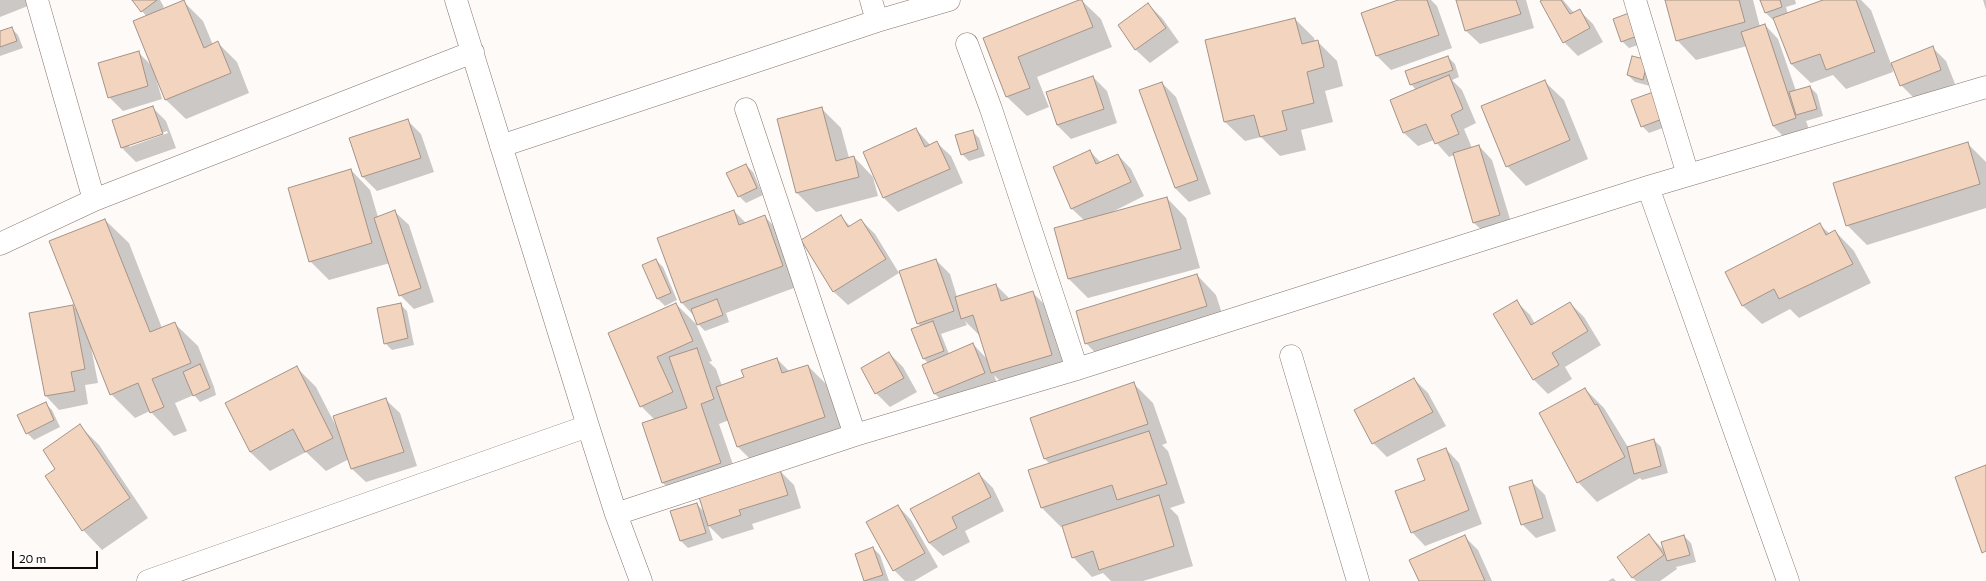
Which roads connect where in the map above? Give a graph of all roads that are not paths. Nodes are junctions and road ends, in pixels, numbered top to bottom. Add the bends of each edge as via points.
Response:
1 (37, 0) edge
2 (456, 0) edge
3 (871, 0) edge
4 (949, 0) edge
5 (1635, 0) edge
6 (877, 21) junction
7 (967, 44) dead end
8 (473, 52) junction
9 (1986, 87) edge
10 (746, 109) dead end
11 (501, 146) junction
12 (1688, 175) junction
13 (1648, 186) junction
14 (94, 200) junction
15 (0, 244) edge
16 (1290, 356) dead end
17 (1078, 369) junction
18 (588, 426) junction
19 (855, 435) junction
20 (616, 514) junction
21 (148, 581) edge
22 (641, 581) edge
23 (1358, 581) edge
24 (1788, 581) edge

1 - 14 street
2 - 8 street
3 - 6 street
4 - 6 street
5 - 12 street
6 - 11 street
7 - 17 street
8 - 11 street
8 - 14 street
9 - 12 street
10 - 19 street
11 - 18 street
12 - 13 street
13 - 17 street
13 - 24 street
14 - 15 street
16 - 23 street
17 - 19 street
18 - 20 street
18 - 21 street
19 - 20 street
20 - 22 street

